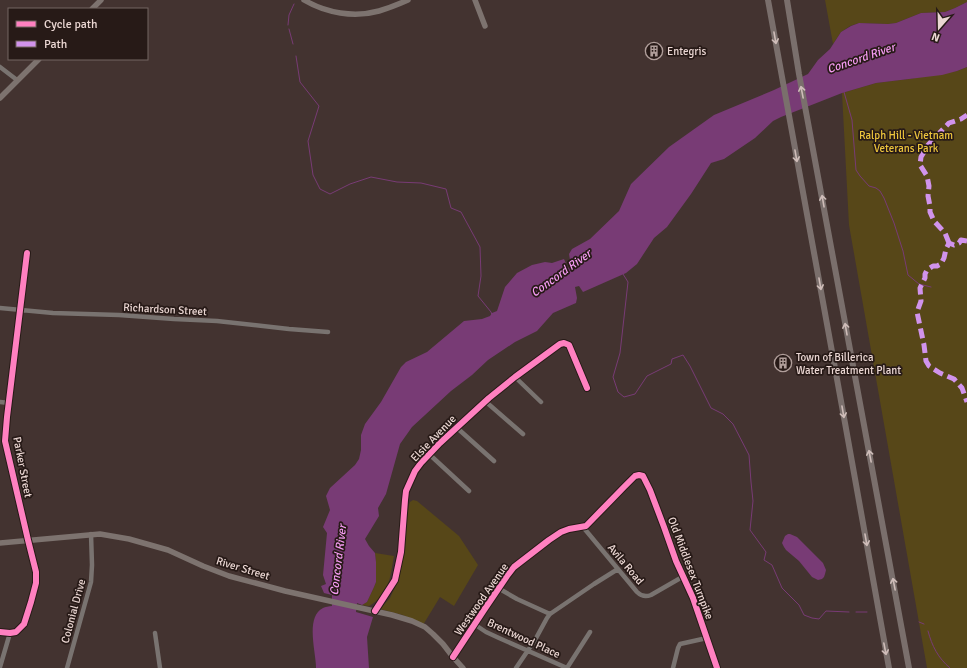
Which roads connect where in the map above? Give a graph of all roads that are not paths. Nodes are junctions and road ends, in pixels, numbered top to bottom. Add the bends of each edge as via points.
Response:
1 (304, 0) edge
2 (408, 0) edge
3 (475, 0) edge
4 (768, 0) edge
5 (787, 0) edge
6 (485, 26) dead end
7 (38, 60) edge
8 (0, 67) edge
9 (17, 80) junction
10 (0, 98) edge
11 (27, 253) dead end
12 (0, 308) edge
13 (20, 310) junction
14 (328, 332) dead end
15 (515, 377) junction
16 (587, 388) dead end
17 (485, 401) junction
18 (0, 402) edge
19 (541, 402) dead end
20 (9, 403) junction
21 (456, 427) junction
22 (523, 434) dead end
23 (429, 454) junction
24 (494, 461) dead end
25 (643, 476) joint
26 (469, 491) dead end
27 (583, 527) junction
28 (91, 534) junction
29 (28, 540) junction
30 (0, 543) edge
31 (618, 569) junction
32 (684, 576) junction
33 (498, 588) junction
34 (375, 611) junction
35 (550, 614) junction
36 (474, 624) junction
37 (0, 632) edge
38 (590, 632) dead end
39 (10, 633) junction
40 (154, 633) dead end
41 (707, 638) junction
42 (528, 650) junction
43 (453, 657) junction
44 (1, 660) edge
45 (0, 667) edge
46 (461, 667) edge
47 (67, 668) edge
48 (160, 668) edge
49 (516, 668) edge
50 (567, 668) edge
51 (673, 668) edge
52 (717, 668) edge
53 (889, 668) edge
54 (909, 668) edge

1 - 2 main road via 326,10 351,14 378,11
3 - 6 main road
4 -> 53 highway
54 -> 5 highway
7 - 9 main road
8 - 9 street
9 - 10 main road
11 - 13 street, Parker Street
12 - 13 street, Richardson Street
13 - 14 street, Richardson Street via 217,321
13 - 20 street, Parker Street
15 - 16 street, Elsie Avenue via 564,343 571,348
15 - 17 street, Elsie Avenue
15 - 19 street
17 - 21 street, Elsie Avenue
17 - 22 street
18 - 20 street
20 - 29 street, Parker Street via 5,441
21 - 23 street, Elsie Avenue
21 - 24 street
23 - 26 street
23 - 34 street, Elsie Avenue via 415,471 406,492 397,571 392,586
25 - 27 street, Westwood Avenue via 635,476 589,524
25 - 32 street, Old Middlesex Turnpike
27 - 31 street, Avila Road
27 - 33 street, Westwood Avenue via 566,530 548,540 514,567
28 - 29 main road, River Street
28 - 34 main road, River Street via 116,536 168,550 230,576
28 - 47 street, Colonial Drive via 91,582
29 - 30 main road, River Street
29 - 39 street, Parker Street via 36,572 36,584 24,624 16,632
31 - 32 street, Avila Road via 639,593 646,596
31 - 35 street
32 - 41 street, Old Middlesex Turnpike
33 - 35 street
33 - 36 street, Westwood Avenue
34 - 43 main road, River Street via 404,618 425,627
35 - 42 street
36 - 42 street, Brentwood Place via 486,632
36 - 43 street, Westwood Avenue
37 - 39 street
38 - 50 street
39 - 44 street
40 - 48 street
41 - 51 street via 680,644
41 - 52 street, Old Middlesex Turnpike
42 - 49 street
42 - 50 street, Brentwood Place
43 - 46 main road, River Street
44 - 45 street

